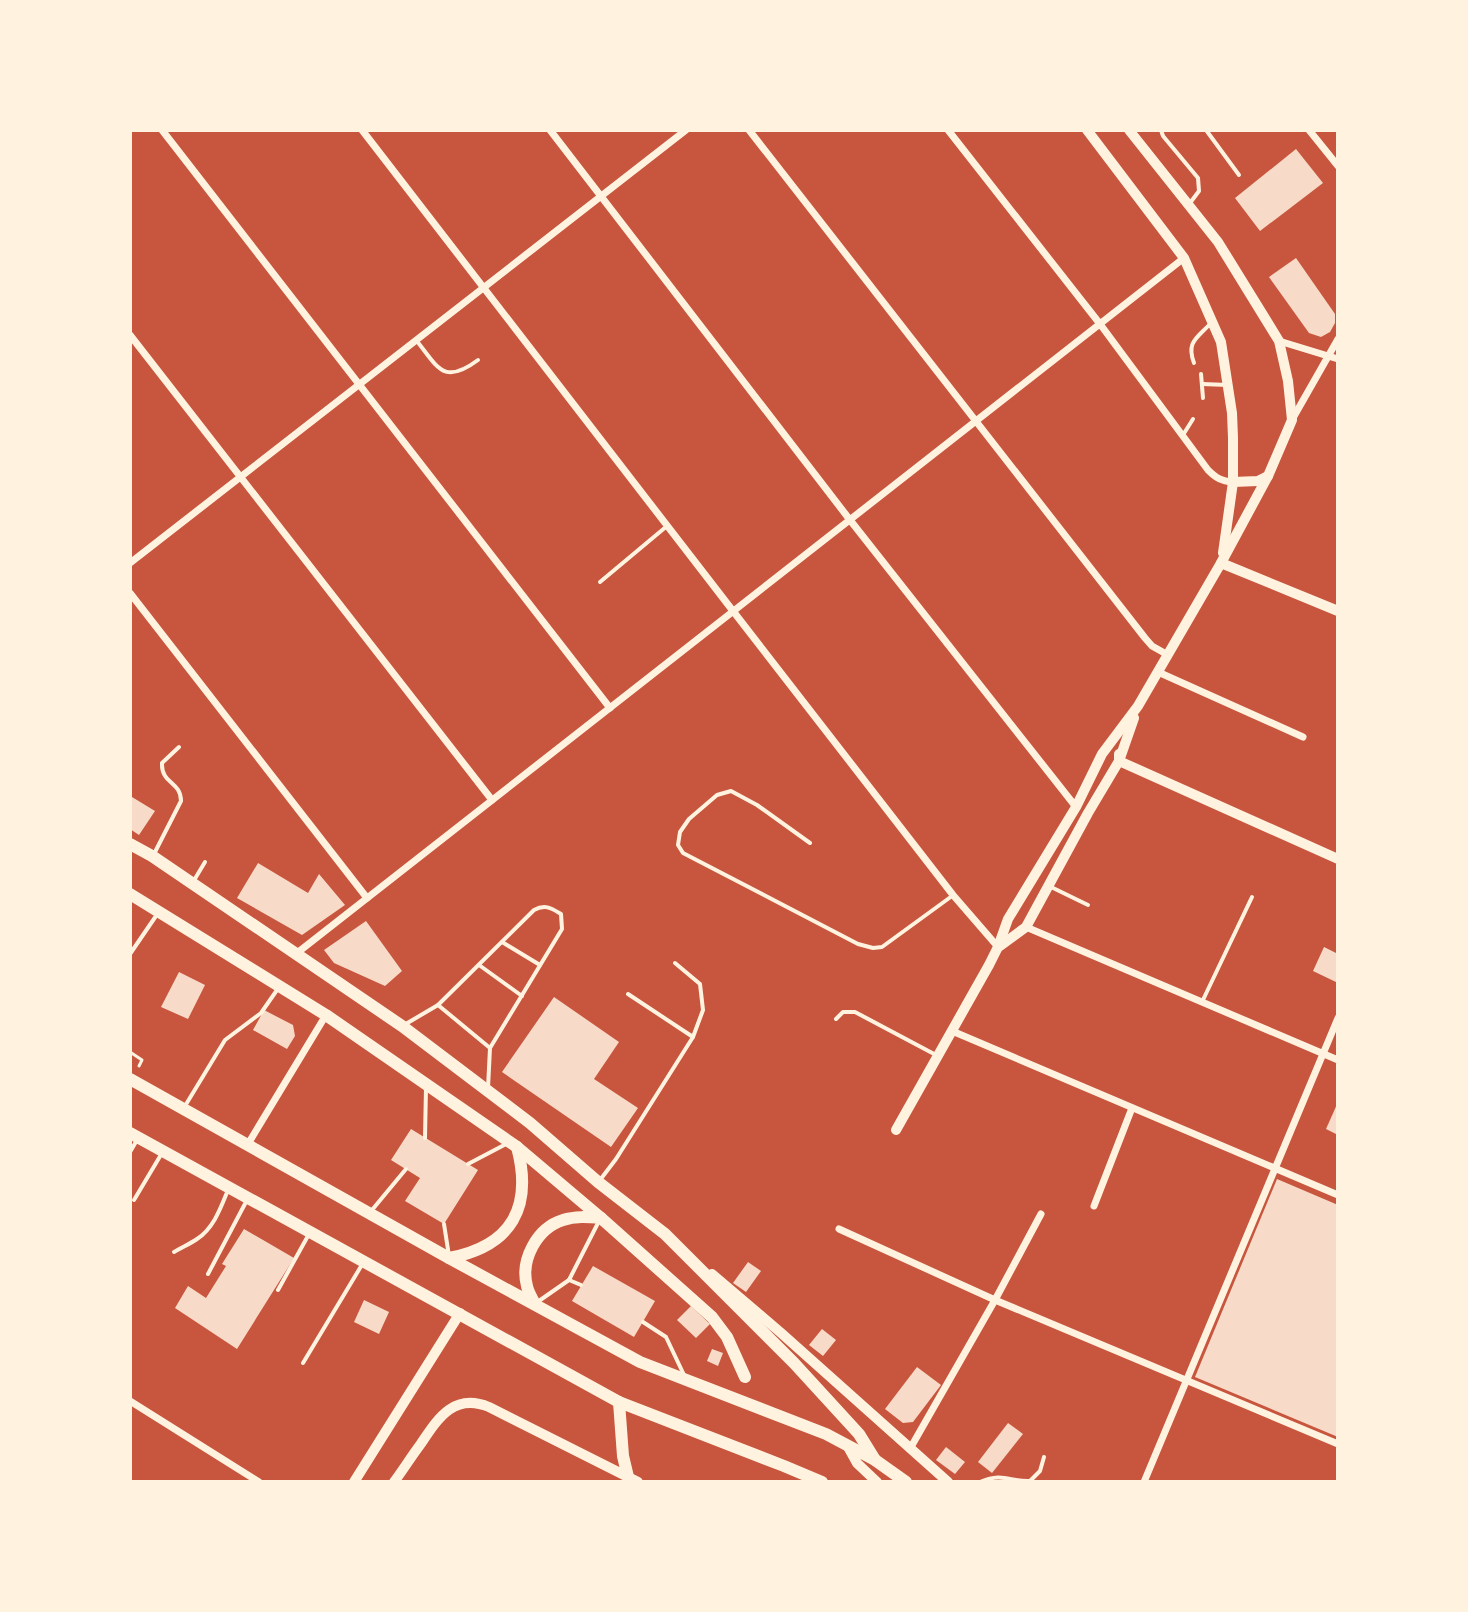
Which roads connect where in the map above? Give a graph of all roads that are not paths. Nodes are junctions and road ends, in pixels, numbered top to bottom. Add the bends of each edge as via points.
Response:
1 (162, 130) edge
2 (362, 130) edge
3 (550, 130) edge
4 (686, 130) edge
5 (749, 130) edge
6 (948, 130) edge
7 (1087, 130) edge
8 (1129, 130) edge
9 (1161, 130) edge
10 (1206, 130) edge
11 (1309, 130) edge
12 (1338, 166) edge
13 (1239, 175) dead end
14 (601, 196) junction
15 (1188, 205) junction
16 (1184, 258) junction
17 (482, 288) junction
18 (1212, 322) junction
19 (1100, 324) junction
20 (130, 335) edge
21 (1338, 339) edge
22 (416, 340) junction
23 (1279, 341) junction
24 (1329, 355) junction
25 (1338, 359) edge
26 (478, 360) dead end
27 (1194, 363) dead end
28 (1201, 374) dead end
29 (1202, 384) junction
30 (358, 385) junction
31 (1228, 385) junction
32 (1203, 398) dead end
33 (1193, 419) dead end
34 (1292, 420) junction
35 (975, 421) junction
36 (1183, 435) junction
37 (1268, 476) junction
38 (239, 477) junction
39 (1233, 482) junction
40 (850, 520) junction
41 (667, 526) junction
42 (130, 563) edge
43 (1221, 563) junction
44 (600, 582) dead end
45 (130, 593) edge
46 (733, 611) junction
47 (1338, 611) edge
48 (1168, 655) junction
49 (1158, 672) junction
50 (1138, 706) junction
51 (610, 708) junction
52 (1119, 732) junction
53 (1303, 737) dead end
54 (179, 747) dead end
55 (1119, 761) junction
56 (492, 800) junction
57 (1076, 807) junction
58 (810, 843) dead end
59 (130, 844) edge
60 (152, 856) junction
61 (1338, 859) edge
62 (205, 862) dead end
63 (192, 884) junction
64 (1048, 885) junction
65 (130, 894) edge
66 (953, 895) junction
67 (1252, 897) dead end
68 (367, 898) junction
69 (1088, 905) dead end
70 (159, 912) junction
71 (1026, 927) junction
72 (502, 942) junction
73 (998, 947) junction
74 (297, 953) junction
75 (130, 954) edge
76 (675, 963) dead end
77 (479, 965) junction
78 (540, 965) junction
79 (280, 986) junction
80 (628, 994) dead end
81 (522, 996) junction
82 (1202, 1002) junction
83 (438, 1005) junction
84 (326, 1015) junction
85 (1338, 1018) edge
86 (836, 1019) dead end
87 (402, 1026) junction
88 (952, 1031) junction
89 (693, 1037) junction
90 (490, 1048) junction
91 (1323, 1053) junction
92 (938, 1057) junction
93 (1338, 1060) edge
94 (130, 1079) edge
95 (426, 1084) junction
96 (488, 1090) junction
97 (183, 1108) junction
98 (1132, 1108) junction
99 (896, 1130) dead end
100 (134, 1136) edge
101 (425, 1138) dead end
102 (248, 1144) junction
103 (514, 1144) junction
104 (163, 1151) junction
105 (130, 1152) edge
106 (468, 1164) dead end
107 (1275, 1168) junction
108 (406, 1169) dead end
109 (598, 1182) junction
110 (229, 1187) junction
111 (1338, 1195) edge
112 (248, 1198) junction
113 (134, 1200) dead end
114 (1094, 1206) dead end
115 (369, 1213) junction
116 (1041, 1214) dead end
117 (601, 1218) junction
118 (444, 1224) dead end
119 (839, 1229) dead end
120 (310, 1232) junction
121 (665, 1234) junction
122 (174, 1252) dead end
123 (449, 1258) junction
124 (364, 1261) junction
125 (208, 1274) dead end
126 (569, 1280) junction
127 (581, 1285) dead end
128 (278, 1290) dead end
129 (995, 1300) junction
130 (535, 1304) junction
131 (460, 1313) junction
132 (643, 1322) dead end
133 (303, 1363) dead end
134 (745, 1377) dead end
135 (687, 1381) junction
136 (1186, 1381) junction
137 (130, 1401) edge
138 (619, 1402) junction
139 (1338, 1444) edge
140 (847, 1445) junction
141 (911, 1447) junction
142 (1044, 1457) dead end
143 (875, 1460) junction
144 (633, 1479) edge
145 (259, 1482) edge
146 (354, 1482) edge
147 (394, 1482) edge
148 (822, 1482) edge
149 (877, 1482) edge
150 (906, 1482) edge
151 (948, 1482) edge
152 (980, 1482) edge
153 (1144, 1482) edge

1 - 30 street
2 - 17 street
3 - 14 street
4 - 14 street
5 - 35 street
6 - 19 street
7 - 16 main road
8 - 15 main road
9 - 15 lane via 1198,178 1199,191
10 - 13 lane
11 - 12 street
14 - 17 street
14 - 40 street
15 - 23 main road via 1218,242
16 - 18 main road
16 - 19 street
17 - 22 street
17 - 41 street
18 - 27 lane via 1192,343
18 - 31 main road
19 - 35 street
19 - 36 street
20 - 38 street
21 - 24 street
22 - 26 lane via 447,374
22 - 30 street
23 - 24 street
23 - 34 main road
24 - 25 street
24 - 34 street
28 - 29 lane
29 - 31 lane
29 - 32 lane
30 - 38 street
30 - 51 street
31 - 39 main road
33 - 36 lane
34 - 37 main road
35 - 40 street
35 - 48 street via 1145,638
36 - 39 street via 1216,478
37 - 39 main road
37 - 43 main road
38 - 42 street
38 - 56 street
39 - 43 main road
40 - 46 street
40 - 57 street
41 - 44 lane
41 - 46 street
43 - 47 main road
43 - 48 main road
45 - 68 street
46 - 51 street
46 - 66 street
48 - 49 main road
49 - 50 main road
49 - 53 street
50 - 52 main road
50 - 55 main road
51 - 56 street
52 - 55 main road
52 - 57 main road
54 - 60 lane via 162,769 181,801
55 - 61 main road
55 - 64 main road
56 - 68 street
57 - 73 main road via 1008,919
58 - 66 lane via 731,791 717,795 689,819 678,845 683,853 873,948 907,931
59 - 60 main road
60 - 63 main road
62 - 63 lane
63 - 74 main road
64 - 69 lane
64 - 71 main road
65 - 70 main road
66 - 73 street
67 - 82 lane
68 - 74 street
70 - 75 lane
70 - 79 main road
71 - 73 main road
71 - 82 street
72 - 77 lane
72 - 78 lane
72 - 78 lane via 539,907 561,914 562,929
73 - 88 main road
74 - 87 main road
76 - 89 lane via 700,984 703,1010
77 - 81 lane
77 - 83 lane
78 - 81 lane
79 - 84 main road
79 - 97 lane via 261,1013 225,1040
80 - 89 lane
81 - 90 lane
82 - 91 street
83 - 87 lane
83 - 90 lane
84 - 95 main road
84 - 102 street
85 - 91 street
86 - 92 lane via 843,1012 855,1012
87 - 96 main road
88 - 92 main road
88 - 98 street
89 - 109 lane
90 - 96 lane
91 - 93 street
91 - 107 street
92 - 99 main road
94 - 97 main road
95 - 101 lane
95 - 103 main road
96 - 109 main road
97 - 102 main road
98 - 107 street
98 - 114 street
100 - 104 main road
100 - 105 lane
102 - 115 main road
103 - 106 lane
103 - 117 main road
103 - 123 main road via 523,1190 517,1211 490,1245
104 - 110 main road
104 - 113 lane
107 - 111 street
107 - 136 street
108 - 115 lane
109 - 121 main road
110 - 112 main road
110 - 122 lane via 209,1229
112 - 120 main road
112 - 125 lane
115 - 123 main road
116 - 129 street
117 - 126 lane
117 - 130 main road via 561,1220 544,1231 526,1266
117 - 134 main road via 712,1317
118 - 123 lane
119 - 129 street
120 - 124 main road
120 - 128 lane
121 - 141 main road
121 - 143 main road via 794,1363 859,1434
123 - 130 main road
124 - 131 main road
124 - 133 lane
126 - 127 lane
126 - 130 lane
129 - 136 street
129 - 141 street
130 - 135 main road via 640,1362
131 - 138 main road
131 - 146 main road
132 - 135 lane via 666,1337
135 - 140 main road
136 - 139 street
136 - 153 street
137 - 145 street
138 - 144 main road via 623,1456
138 - 148 main road
140 - 143 main road
140 - 149 main road
141 - 151 main road
142 - 152 lane via 1030,1481 999,1476
143 - 150 main road
144 - 147 main road via 474,1402 439,1416

